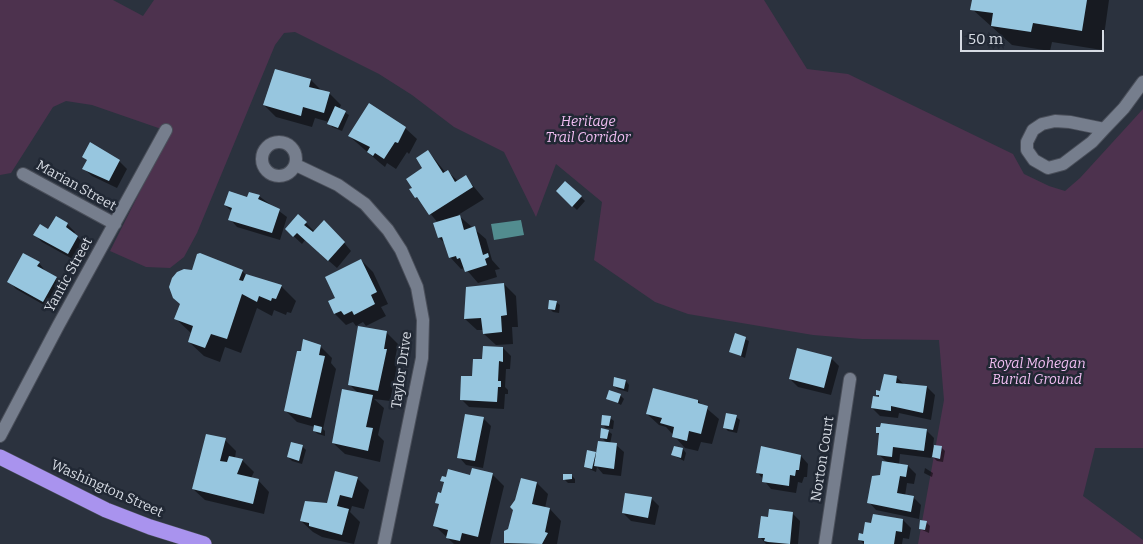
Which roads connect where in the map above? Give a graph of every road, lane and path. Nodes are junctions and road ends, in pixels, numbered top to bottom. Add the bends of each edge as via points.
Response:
1 (1143, 82) edge
2 (1104, 129) junction
3 (166, 130) dead end
4 (296, 165) dead end
5 (23, 174) dead end
6 (115, 224) junction
7 (850, 378) dead end
8 (0, 436) edge
9 (0, 457) edge
10 (204, 544) edge
11 (384, 544) edge
12 (825, 544) edge

1 - 2 street
2 - 2 street via 1070,122 1042,124 1033,130 1027,150 1041,165 1056,167 1078,154
3 - 6 street, Yantic Street
4 - 11 street, Taylor Drive via 338,185 365,204 401,250 417,287 423,320 422,358
5 - 6 street, Marian Street
6 - 8 street, Yantic Street
7 - 12 street, Norton Court
9 - 10 highway, Washington Street via 106,510

